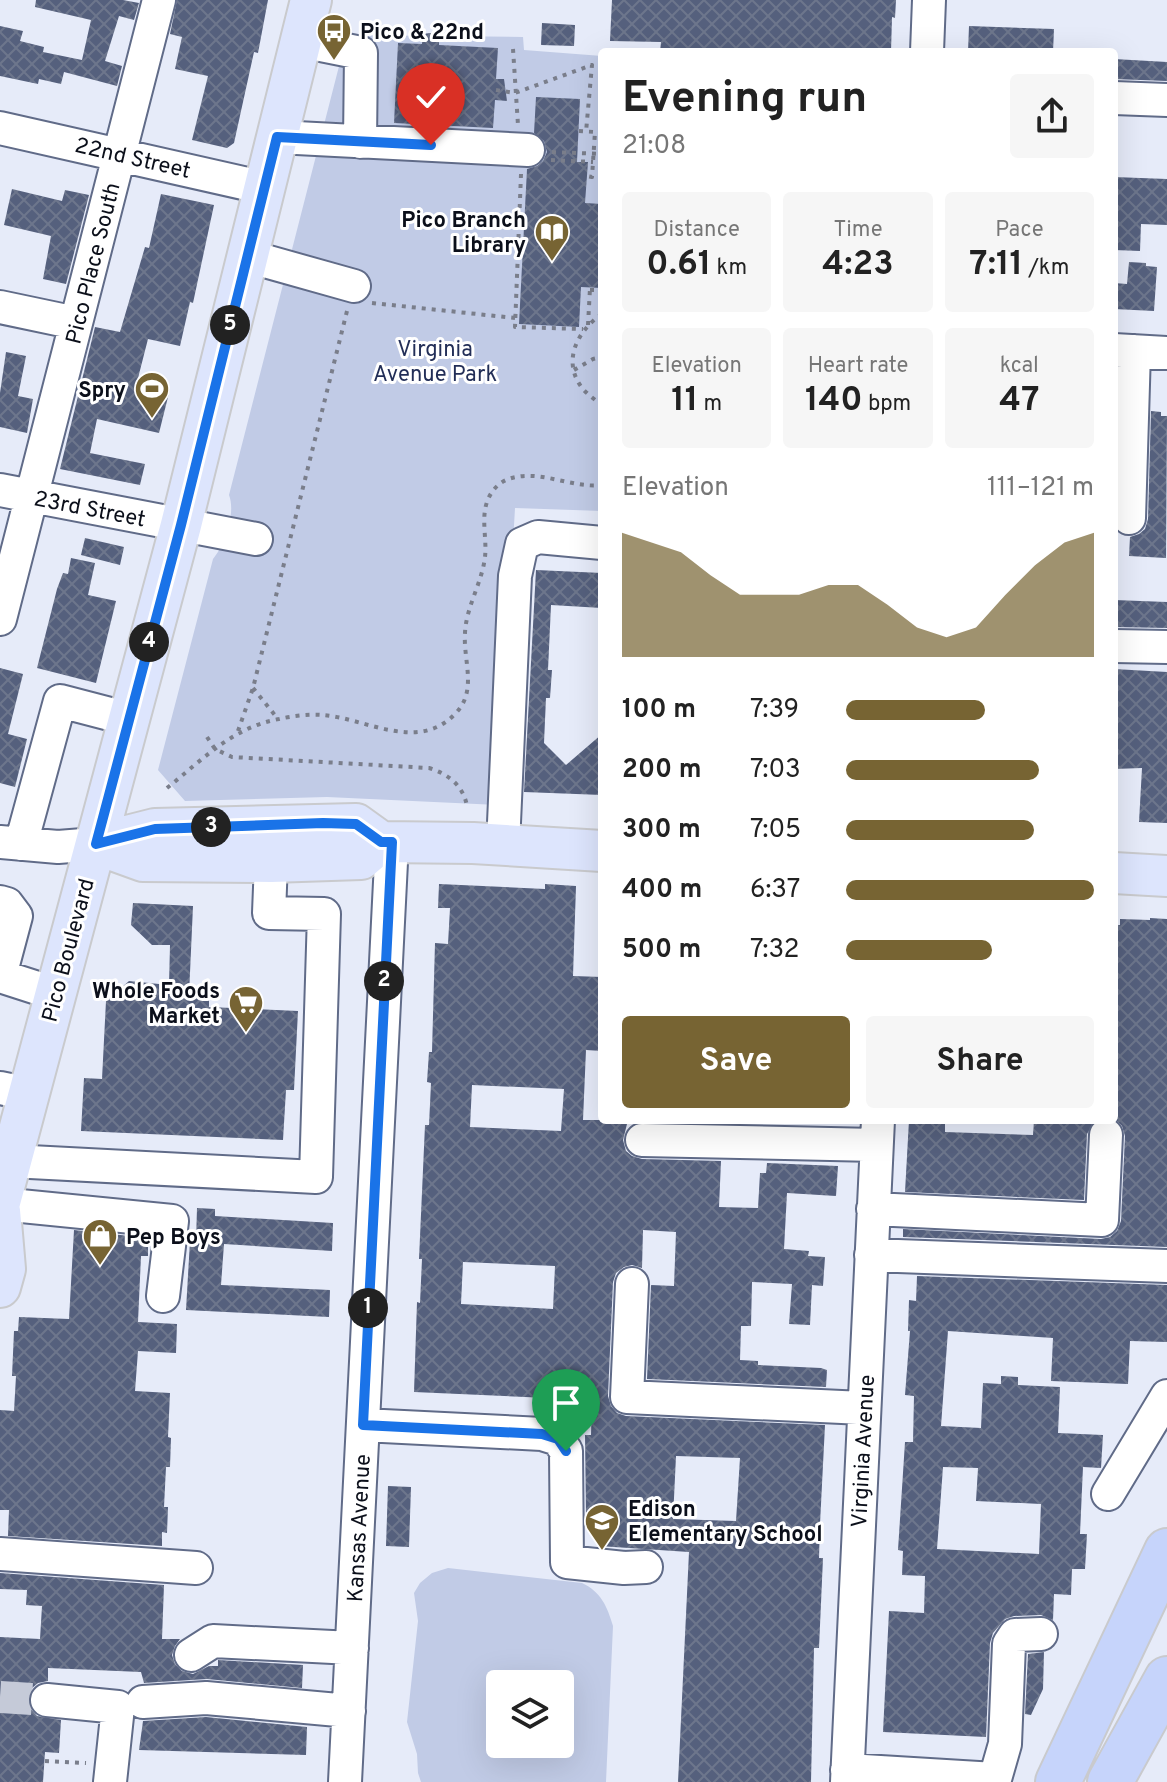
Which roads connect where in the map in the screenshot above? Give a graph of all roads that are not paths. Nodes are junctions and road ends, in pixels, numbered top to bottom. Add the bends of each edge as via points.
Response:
1 (159, 0) edge
2 (311, 0) edge
3 (929, 0) edge
4 (301, 41) junction
5 (927, 48) edge
6 (1118, 98) edge
7 (1167, 100) edge
8 (0, 128) edge
9 (277, 137) junction
10 (360, 142) junction
11 (523, 151) road end
12 (119, 153) junction
13 (265, 188) junction
14 (247, 256) junction
15 (352, 293) road end
16 (0, 307) edge
17 (76, 323) junction
18 (1124, 351) edge
19 (1167, 353) edge
20 (15, 494) edge
21 (1129, 518) dead end
22 (181, 525) junction
23 (256, 539) dead end
24 (598, 543) edge
25 (0, 619) edge
26 (1118, 646) edge
27 (1167, 647) edge
28 (129, 719) junction
29 (386, 842) junction
30 (10, 843) edge
31 (96, 844) junction
32 (503, 845) junction
33 (598, 851) edge
34 (271, 862) junction
35 (1118, 873) edge
36 (1167, 876) edge
37 (0, 902) edge
38 (0, 976) edge
39 (56, 994) junction
40 (14, 1091) edge
41 (877, 1132) edge
42 (1106, 1135) dead end
43 (642, 1140) dead end
44 (11, 1161) junction
45 (0, 1203) edge
46 (873, 1209) junction
47 (0, 1211) edge
48 (871, 1255) junction
49 (1167, 1266) edge
50 (632, 1284) dead end
51 (0, 1287) edge
52 (163, 1296) dead end
53 (1167, 1396) edge
54 (863, 1408) junction
55 (363, 1425) junction
56 (1108, 1494) dead end
57 (1167, 1551) edge
58 (0, 1554) edge
59 (646, 1567) dead end
60 (196, 1568) dead end
61 (1041, 1634) dead end
62 (352, 1648) junction
63 (191, 1655) dead end
64 (1167, 1679) edge
65 (47, 1700) tunnel mouth
66 (143, 1702) dead end
67 (349, 1711) junction
68 (99, 1773) edge
69 (847, 1776) edge
70 (992, 1781) edge
71 (345, 1782) edge
72 (1058, 1782) edge
73 (1110, 1782) edge

1 - 12 street, Pico Place South
2 - 4 main road, Pico Boulevard
3 - 5 street
4 - 9 main road, Pico Boulevard
4 - 10 street via 361,53
6 - 7 street
8 - 12 street, 22nd Street
9 - 10 street
9 - 13 main road, Pico Boulevard
10 - 11 street
12 - 13 street, 22nd Street
12 - 17 street, Pico Place South
13 - 14 main road, Pico Boulevard
14 - 15 street
14 - 22 main road, Pico Boulevard
16 - 17 street
17 - 20 street, Pico Place South
18 - 19 street
18 - 21 street
20 - 22 street, 23rd Street
20 - 25 street, Pico Place South
22 - 23 street, 23rd Street
22 - 28 main road, Pico Boulevard
24 - 32 street via 538,537 522,544 515,576
26 - 27 street
28 - 30 street via 60,701
28 - 31 main road, Pico Boulevard
29 - 31 main road via 356,824 323,823 155,829
29 - 32 main road
29 - 34 main road via 361,859
29 - 55 street, Kansas Avenue
30 - 31 street
31 - 34 main road via 143,861
31 - 39 main road, Pico Boulevard
32 - 33 main road
34 - 44 street via 269,913 324,914 316,1177
35 - 36 main road
37 - 38 street via 16,916
38 - 39 street
39 - 40 main road, Pico Boulevard
40 - 44 main road, Pico Boulevard
41 - 43 street
41 - 46 street, Virginia Avenue
42 - 46 street via 1102,1220
44 - 45 main road, Pico Boulevard
45 - 52 street via 172,1221
46 - 48 street, Virginia Avenue
47 - 51 main road via 5,1269
48 - 49 street
48 - 54 street, Virginia Avenue
50 - 54 street via 627,1397
53 - 56 street
54 - 69 street, Virginia Avenue
55 - 59 street via 558,1439 566,1451 567,1562
55 - 62 street, Kansas Avenue
57 - 72 highway
58 - 60 street
61 - 70 street via 1015,1635 1009,1644 1005,1744
62 - 63 street via 213,1641
62 - 67 street, Kansas Avenue
64 - 73 highway
65 - 68 street via 118,1707
66 - 67 street via 206,1698
67 - 71 street, Kansas Avenue
69 - 70 street

